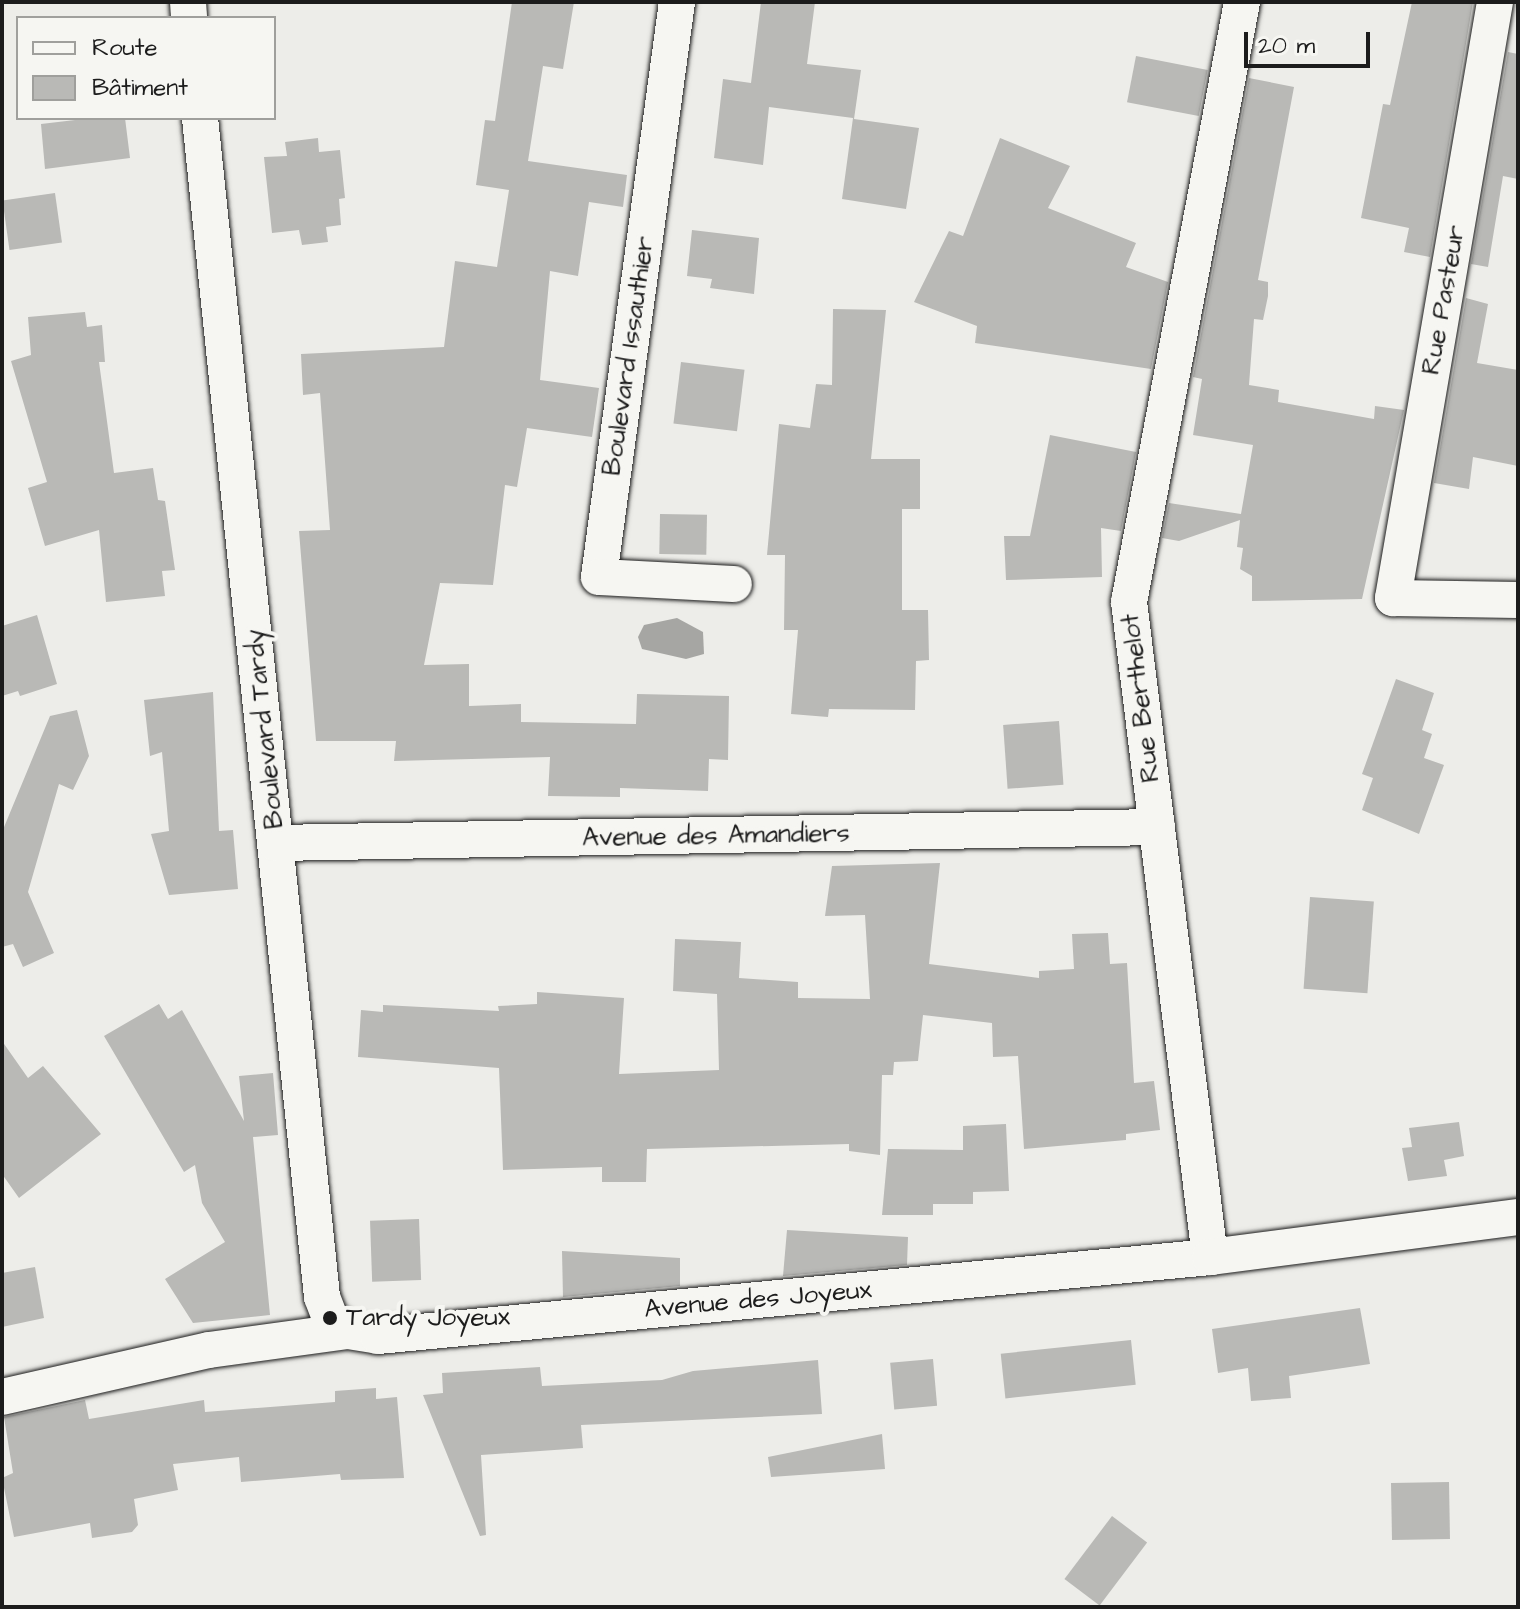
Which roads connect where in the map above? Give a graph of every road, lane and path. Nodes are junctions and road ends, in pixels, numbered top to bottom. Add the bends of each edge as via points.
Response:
1 (677, 2) edge
2 (1242, 2) edge
3 (1495, 2) edge
4 (200, 120) edge
5 (734, 584) dead end
6 (1518, 600) edge
7 (1157, 827) junction
8 (276, 843) junction
9 (1518, 1217) edge
10 (1210, 1257) junction
11 (348, 1331) junction
12 (2, 1397) edge

1 - 5 street, Boulevard Issauthier via 599,577
2 - 7 street, Rue Berthelot via 1129,602
3 - 6 street, Rue Pasteur via 1393,598
4 - 8 street, Boulevard Tardy
7 - 8 street, Avenue des Amandiers
7 - 10 street, Rue Berthelot
8 - 11 street, Boulevard Tardy via 322,1297 330,1318
9 - 10 street, Avenue des Joyeux
10 - 11 street, Avenue des Joyeux via 378,1336
11 - 12 street, Avenue des Joyeux via 209,1350

